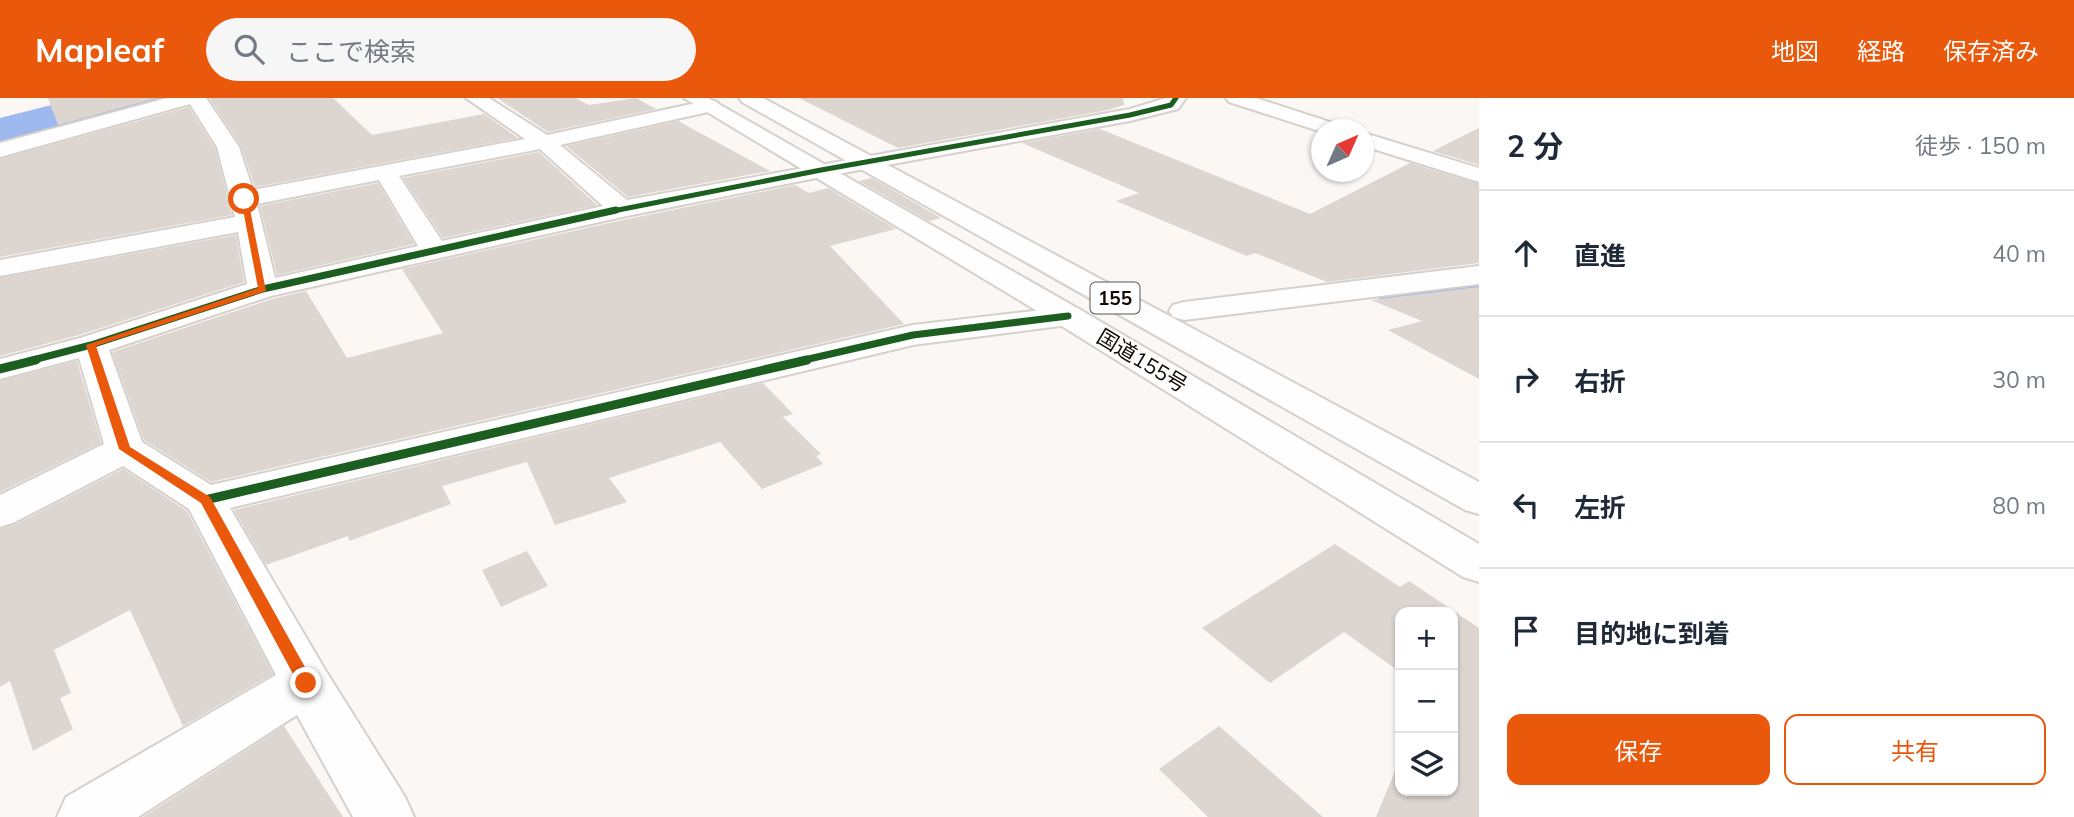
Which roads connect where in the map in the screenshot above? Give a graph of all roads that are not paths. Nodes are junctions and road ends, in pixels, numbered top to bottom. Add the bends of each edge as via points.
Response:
1 (189, 98) edge
2 (196, 98) edge
3 (476, 98) edge
4 (749, 98) edge
5 (1176, 98) edge
6 (1236, 98) edge
7 (702, 102) edge
8 (1311, 122) edge
9 (544, 142) junction
10 (1374, 143) edge
11 (0, 150) edge
12 (869, 162) junction
13 (821, 170) junction
14 (385, 172) junction
15 (1479, 176) edge
16 (622, 209) junction
17 (247, 210) junction
18 (435, 251) junction
19 (0, 268) edge
20 (1479, 275) edge
21 (262, 289) junction
22 (1184, 311) dead end
23 (1068, 316) junction
24 (90, 345) junction
25 (0, 369) edge
26 (125, 449) junction
27 (205, 500) junction
28 (1479, 500) edge
29 (0, 512) edge
30 (1479, 565) edge
31 (306, 683) junction
32 (86, 817) edge
33 (385, 817) edge

1 - 11 main road
2 - 17 main road via 228,146
3 - 9 main road
4 - 12 main road, 国道155号 / 155
5 - 12 main road via 1171,104 1130,115
6 - 8 main road
7 - 9 main road
7 - 13 main road, 国道155号 / 155
9 - 14 main road
9 - 16 main road
10 - 15 main road
12 - 13 main road
12 - 28 main road, 国道155号 / 155
13 - 16 main road
13 - 23 main road, 国道155号 / 155
14 - 17 main road
14 - 18 main road
16 - 18 main road
17 - 19 main road
17 - 21 main road
18 - 21 main road
20 - 22 main road
21 - 24 main road
23 - 27 main road via 913,335
23 - 30 main road, 国道155号 / 155
24 - 25 main road
24 - 26 main road
26 - 27 main road
26 - 29 main road
27 - 31 main road
31 - 32 main road
31 - 33 main road

